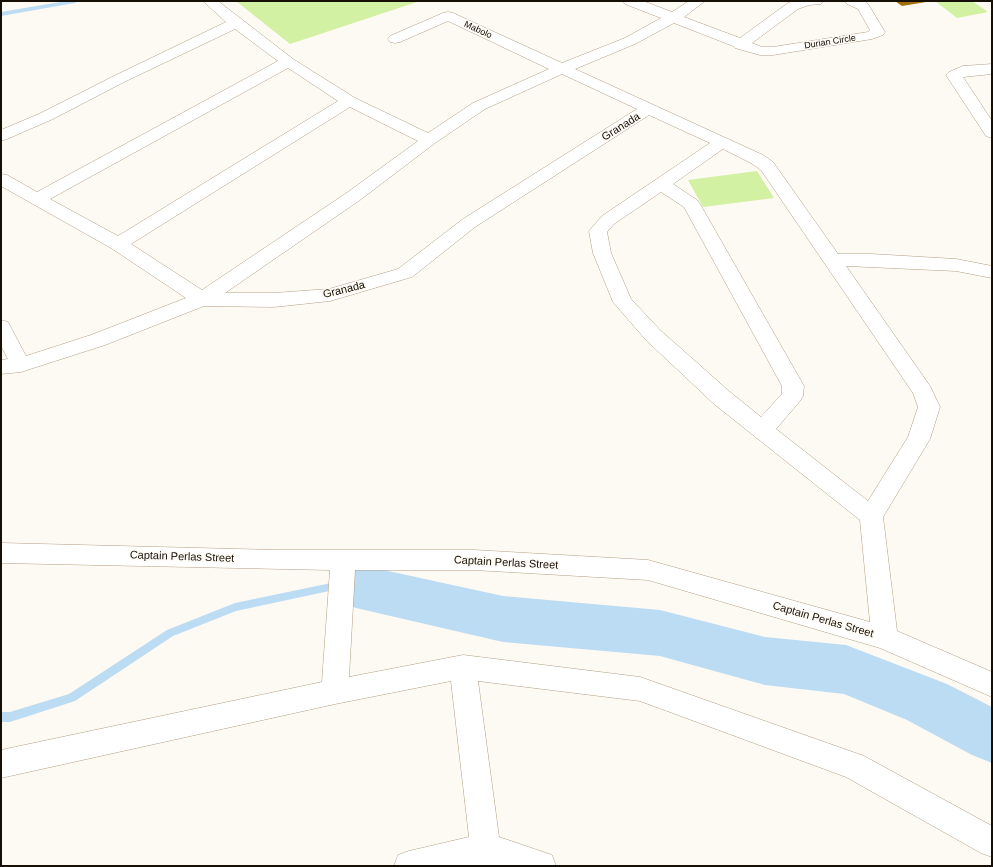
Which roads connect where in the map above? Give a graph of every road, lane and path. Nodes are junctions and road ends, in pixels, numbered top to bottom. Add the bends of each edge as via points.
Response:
1 (210, 1) edge
2 (630, 1) edge
3 (698, 1) edge
4 (816, 1) edge
5 (852, 1) edge
6 (672, 18) junction
7 (236, 23) junction
8 (395, 39) dead end
9 (740, 45) junction
10 (288, 62) junction
11 (561, 69) junction
12 (992, 69) edge
13 (349, 101) junction
14 (648, 109) junction
15 (992, 133) edge
16 (1, 136) edge
17 (429, 140) junction
18 (721, 143) junction
19 (1, 179) edge
20 (662, 184) junction
21 (36, 199) junction
22 (118, 244) junction
23 (833, 260) junction
24 (992, 272) edge
25 (202, 299) junction
26 (1, 327) edge
27 (21, 365) junction
28 (1, 367) edge
29 (762, 431) junction
30 (871, 516) junction
31 (1, 553) edge
32 (343, 560) junction
33 (885, 638) junction
34 (463, 667) junction
35 (992, 685) edge
36 (335, 692) junction
37 (1, 764) edge
38 (992, 842) edge
39 (487, 857) edge
40 (409, 866) edge
41 (541, 866) edge

1 - 7 street
2 - 6 street, Durian Circle
3 - 6 street
4 - 9 street via 793,6
5 - 9 street, Durian Circle via 863,7 878,32 857,38 773,51 760,52
6 - 9 street, Durian Circle
6 - 11 street via 630,41
7 - 10 street
7 - 16 street
8 - 11 street, Mabolo via 448,16
10 - 13 street
10 - 21 street
11 - 14 street, Mabolo
11 - 17 street via 479,106
12 - 15 street via 963,71 954,75
13 - 17 street
13 - 22 street
14 - 18 street, Mabolo
14 - 25 street, Granada via 469,223 405,273 330,295 274,300
17 - 25 street via 354,196
18 - 20 street
18 - 23 street, Mabolo via 767,166
19 - 21 street
20 - 29 street via 691,204 793,386 792,396
20 - 29 street via 608,220 598,231 602,254 623,302 722,398
21 - 22 street
22 - 25 street
23 - 24 street via 956,265
23 - 30 street, Mabolo via 923,391 929,407 919,439
25 - 27 street, Granada via 98,340
26 - 27 street
27 - 28 street, Granada
29 - 30 street
30 - 33 street
31 - 32 street, Captain Perlas Street
32 - 33 street, Captain Perlas Street via 474,560 648,570
32 - 36 street
33 - 35 street, Captain Perlas Street
34 - 36 street
34 - 38 street via 640,689 854,766
34 - 39 street
36 - 37 street
39 - 40 street
39 - 41 street

